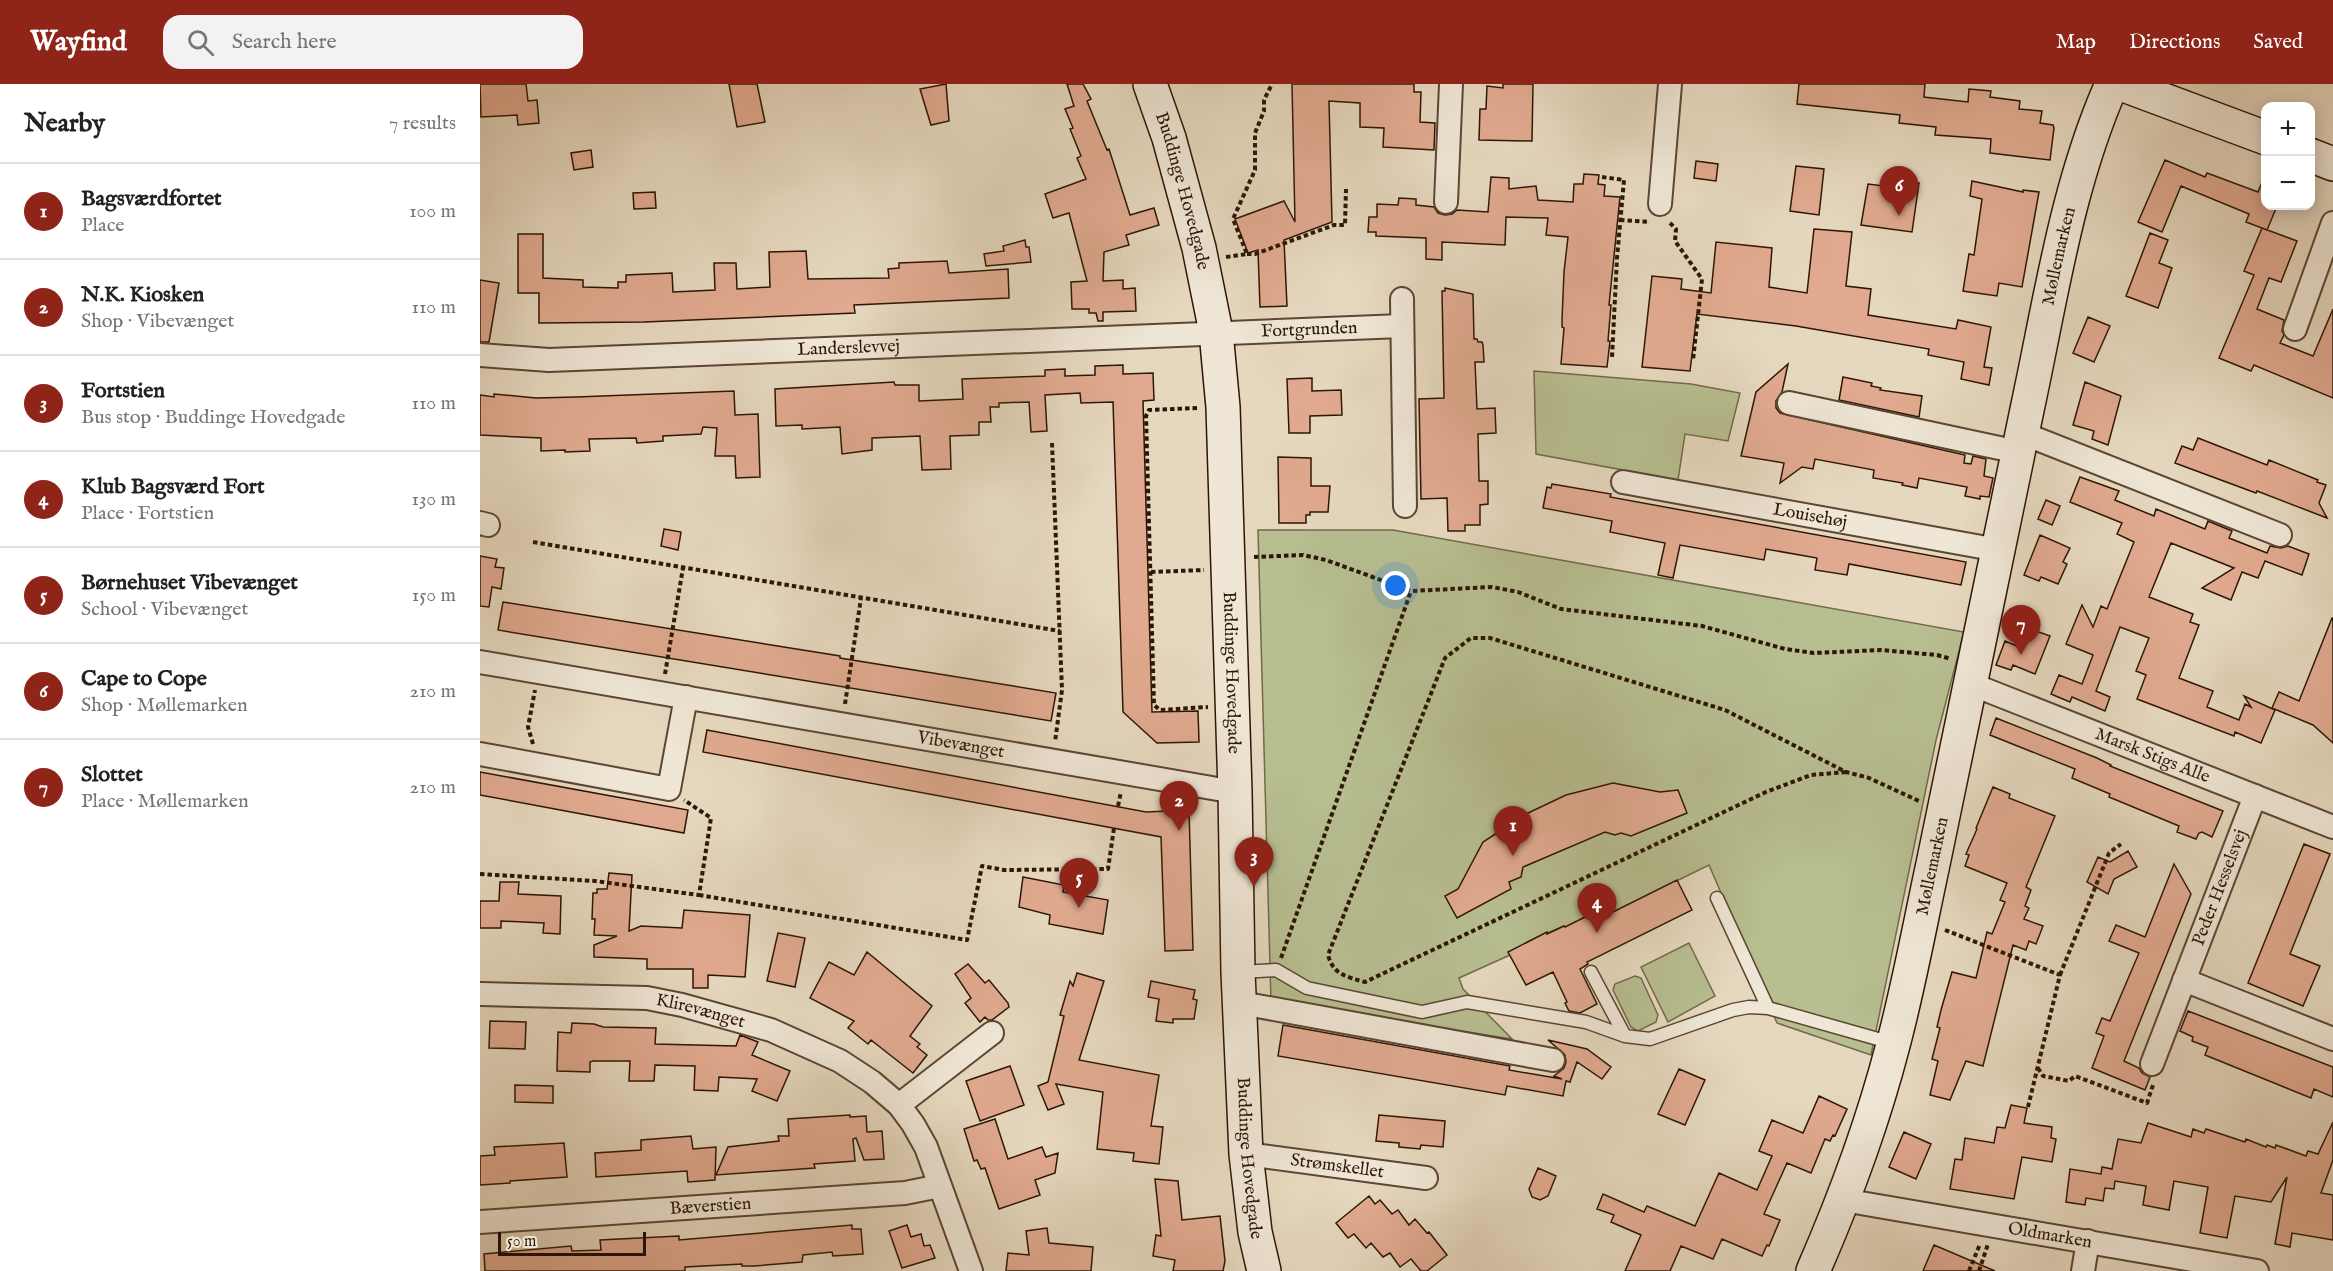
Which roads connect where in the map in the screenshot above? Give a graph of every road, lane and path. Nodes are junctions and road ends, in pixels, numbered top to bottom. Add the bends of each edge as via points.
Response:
1 (1150, 84) edge
2 (1272, 84) edge
3 (1451, 84) edge
4 (1670, 84) edge
5 (2112, 84) edge
6 (2121, 84) edge
7 (2261, 136) edge
8 (2313, 156) edge
9 (2333, 164) edge
10 (1602, 177) dead end
11 (1346, 189) dead end
12 (1446, 202) dead end
13 (1665, 214) joint
14 (2333, 224) edge
15 (1247, 254) junction
16 (1202, 262) junction
17 (1402, 299) dead end
18 (1402, 326) junction
19 (2295, 329) dead end
20 (1216, 332) junction
21 (480, 355) edge
22 (1612, 357) dead end
23 (1693, 360) dead end
24 (1789, 404) dead end
25 (1223, 407) junction
26 (2020, 442) junction
27 (1052, 443) dead end
28 (1623, 482) dead end
29 (1405, 506) dead end
30 (2280, 535) dead end
31 (533, 542) dead end
32 (1998, 550) junction
33 (1228, 563) junction
34 (682, 568) junction
35 (1151, 572) junction
36 (1411, 591) junction
37 (861, 598) junction
38 (1060, 631) junction
39 (480, 662) edge
40 (539, 672) junction
41 (1973, 674) junction
42 (662, 693) junction
43 (686, 697) junction
44 (1233, 705) junction
45 (842, 724) junction
46 (480, 754) edge
47 (1051, 760) junction
48 (539, 765) junction
49 (1846, 772) junction
50 (669, 789) junction
51 (1235, 792) junction
52 (2255, 796) junction
53 (1944, 812) junction
54 (2331, 822) edge
55 (1114, 828) dead end
56 (2121, 844) dead end
57 (480, 874) edge
58 (699, 895) junction
59 (1717, 898) dead end
60 (1920, 921) junction
61 (1276, 970) junction
62 (1591, 972) dead end
63 (2060, 975) junction
64 (2184, 980) junction
65 (1240, 988) junction
66 (480, 994) edge
67 (1768, 1008) junction
68 (992, 1033) dead end
69 (1625, 1036) junction
70 (2333, 1039) edge
71 (1894, 1044) junction
72 (1553, 1060) dead end
73 (2152, 1064) joint
74 (2037, 1068) junction
75 (899, 1105) junction
76 (2028, 1107) dead end
77 (1246, 1155) junction
78 (1426, 1178) dead end
79 (940, 1186) junction
80 (1843, 1200) junction
81 (480, 1222) edge
82 (1993, 1225) junction
83 (2088, 1241) junction
84 (971, 1271) edge
85 (1264, 1271) edge
86 (1813, 1271) edge
87 (1969, 1271) edge
88 (1979, 1271) edge
89 (2083, 1271) edge
90 (2257, 1271) edge

1 - 16 street, Buddinge Hovedgade via 1169,138
2 - 15 path via 1255,133 1255,170 1233,219
3 - 12 street
4 - 13 street
5 - 26 street, Møllemarken via 2100,111 2068,221
6 - 7 street
8 - 9 street
10 - 22 path via 1624,180
11 - 15 path via 1345,225 1334,225
13 - 23 path via 1676,229 1675,241 1702,279
14 - 19 street
15 - 16 path
16 - 20 street, Buddinge Hovedgade
17 - 18 street
18 - 20 street, Fortgrunden
18 - 29 street
20 - 21 street, Landerslevvej via 549,360
20 - 25 street, Buddinge Hovedgade
24 - 26 street
25 - 33 street, Buddinge Hovedgade
25 - 35 path via 1149,410 1146,416
26 - 30 street
26 - 32 street, Møllemarken
27 - 38 path
28 - 32 street, Louisehøj
31 - 34 path
32 - 41 street, Møllemarken
33 - 35 path
33 - 36 path via 1303,555
33 - 44 street, Buddinge Hovedgade
34 - 37 path
34 - 42 path
35 - 44 path via 1154,705 1160,710
36 - 41 path via 1492,587 1518,592 1560,609 1702,626 1785,649 1937,655
36 - 61 path
37 - 38 path
37 - 45 path
38 - 47 path via 1062,690
39 - 40 street, Vibevænget
40 - 42 street, Vibevænget
40 - 48 path via 528,727
41 - 52 street, Marsk Stigs Alle
41 - 53 street, Møllemarken
42 - 43 street, Vibevænget
43 - 45 street, Vibevænget
43 - 50 street
44 - 51 street, Buddinge Hovedgade
45 - 47 street, Vibevænget
46 - 48 street
47 - 51 street, Vibevænget
48 - 50 street
49 - 49 path via 1725,710 1490,638 1471,638 1445,658 1328,955 1331,967 1344,977 1365,982 1766,792 1811,775
49 - 53 path via 1869,778
50 - 58 path via 711,818
51 - 65 street, Buddinge Hovedgade
52 - 54 street, Marsk Stigs Alle
52 - 64 street, Peder Hesselsvej
53 - 60 street, Møllemarken
55 - 58 path via 1108,869 1004,870 982,866 967,940
56 - 63 path via 2109,853
57 - 58 path via 595,881
59 - 67 lane
60 - 63 path
60 - 71 street, Møllemarken
61 - 65 lane
61 - 69 lane via 1307,988 1422,1012 1467,1002 1586,1022
62 - 69 lane
63 - 74 path
64 - 70 street
64 - 73 street, Peder Hesselsvej
65 - 72 street
65 - 77 street, Buddinge Hovedgade
66 - 75 street, Klirevænget via 647,998 682,1005 771,1030 840,1061
67 - 69 lane via 1733,1010 1650,1039
67 - 71 lane
68 - 75 street
71 - 80 street, Møllemarken
73 - 74 path via 2158,1071 2147,1103 2075,1076 2069,1081 2043,1076
74 - 76 path
75 - 79 street, Klirevænget via 926,1146
77 - 78 street, Strømskellet
77 - 85 street, Buddinge Hovedgade
79 - 81 street, Bæverstien via 904,1193
79 - 84 street, Klirevænget
80 - 82 street, Oldmarken
80 - 86 street, Møllemarken
82 - 83 street, Oldmarken
82 - 87 path via 1981,1241
82 - 88 path
83 - 89 street
83 - 90 street, Oldmarken

